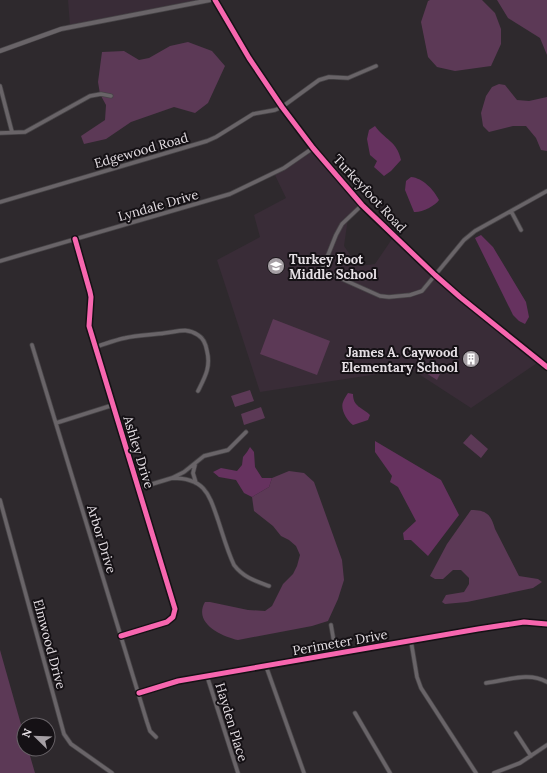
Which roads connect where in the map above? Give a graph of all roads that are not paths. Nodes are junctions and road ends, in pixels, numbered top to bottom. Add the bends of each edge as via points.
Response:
1 (210, 0) edge
2 (215, 0) edge
3 (0, 51) edge
4 (376, 66) dead end
5 (0, 86) edge
6 (111, 96) dead end
7 (282, 107) junction
8 (12, 132) junction
9 (0, 133) edge
10 (313, 148) junction
11 (547, 191) edge
12 (0, 202) edge
13 (362, 205) junction
14 (511, 211) junction
15 (521, 230) dead end
16 (75, 239) junction
17 (0, 261) edge
18 (435, 275) junction
19 (32, 345) dead end
20 (95, 347) junction
21 (547, 367) edge
22 (198, 391) dead end
23 (113, 405) junction
24 (56, 423) junction
25 (246, 432) dead end
26 (195, 464) junction
27 (172, 478) junction
28 (196, 483) junction
29 (139, 488) junction
30 (0, 500) edge
31 (269, 586) dead end
32 (547, 624) edge
33 (331, 625) dead end
34 (121, 636) junction
35 (411, 641) junction
36 (336, 654) junction
37 (266, 666) junction
38 (207, 676) junction
39 (547, 682) edge
40 (486, 683) dead end
41 (138, 693) junction
42 (355, 712) dead end
43 (516, 733) dead end
44 (156, 737) dead end
45 (547, 746) edge
46 (532, 756) junction
47 (112, 773) edge
48 (238, 773) edge
49 (304, 773) edge
50 (390, 773) edge
51 (476, 773) edge
52 (494, 773) edge

1 - 3 street via 60,29
2 - 7 main road, Turkeyfoot Road
4 - 7 street, Edgewood Road via 348,78 319,80
5 - 8 street
6 - 8 street via 90,96 25,132
7 - 10 main road, Turkeyfoot Road
7 - 12 street, Edgewood Road via 270,112 253,114 207,142
8 - 9 street
10 - 13 main road, Turkeyfoot Road
10 - 16 street, Lyndale Drive via 284,168 230,194
11 - 14 street
13 - 18 main road, Turkeyfoot Road
13 - 18 street via 342,224 322,270 380,296 389,297 419,292
14 - 15 street
14 - 18 street via 464,240
16 - 17 street, Lyndale Drive
16 - 20 street, Ashley Drive via 90,292 89,322
18 - 21 main road, Turkeyfoot Road
19 - 24 street, Arbor Drive
20 - 22 street via 125,338 174,330 194,333 200,336 204,343 209,366
20 - 23 street, Ashley Drive
23 - 24 street
23 - 29 street, Ashley Drive
24 - 34 street, Arbor Drive
25 - 26 street via 228,450 207,455
26 - 27 street
26 - 28 street via 193,473
27 - 28 street via 187,479
27 - 29 street
28 - 31 street via 204,489 211,500 234,565 252,580
29 - 34 street, Ashley Drive via 175,611 167,622
30 - 47 street, Elmwood Drive via 64,734 71,744
32 - 35 street, Perimeter Drive via 524,622
33 - 36 street
34 - 41 street, Arbor Drive
35 - 36 street, Perimeter Drive
35 - 51 street via 421,688
36 - 37 street, Perimeter Drive
37 - 38 street, Perimeter Drive
37 - 49 street
38 - 41 street, Perimeter Drive via 178,681
38 - 48 street, Hayden Place
39 - 40 street via 528,677
41 - 44 street, Arbor Drive via 150,731
42 - 50 street
43 - 46 street
45 - 46 street
46 - 52 street

